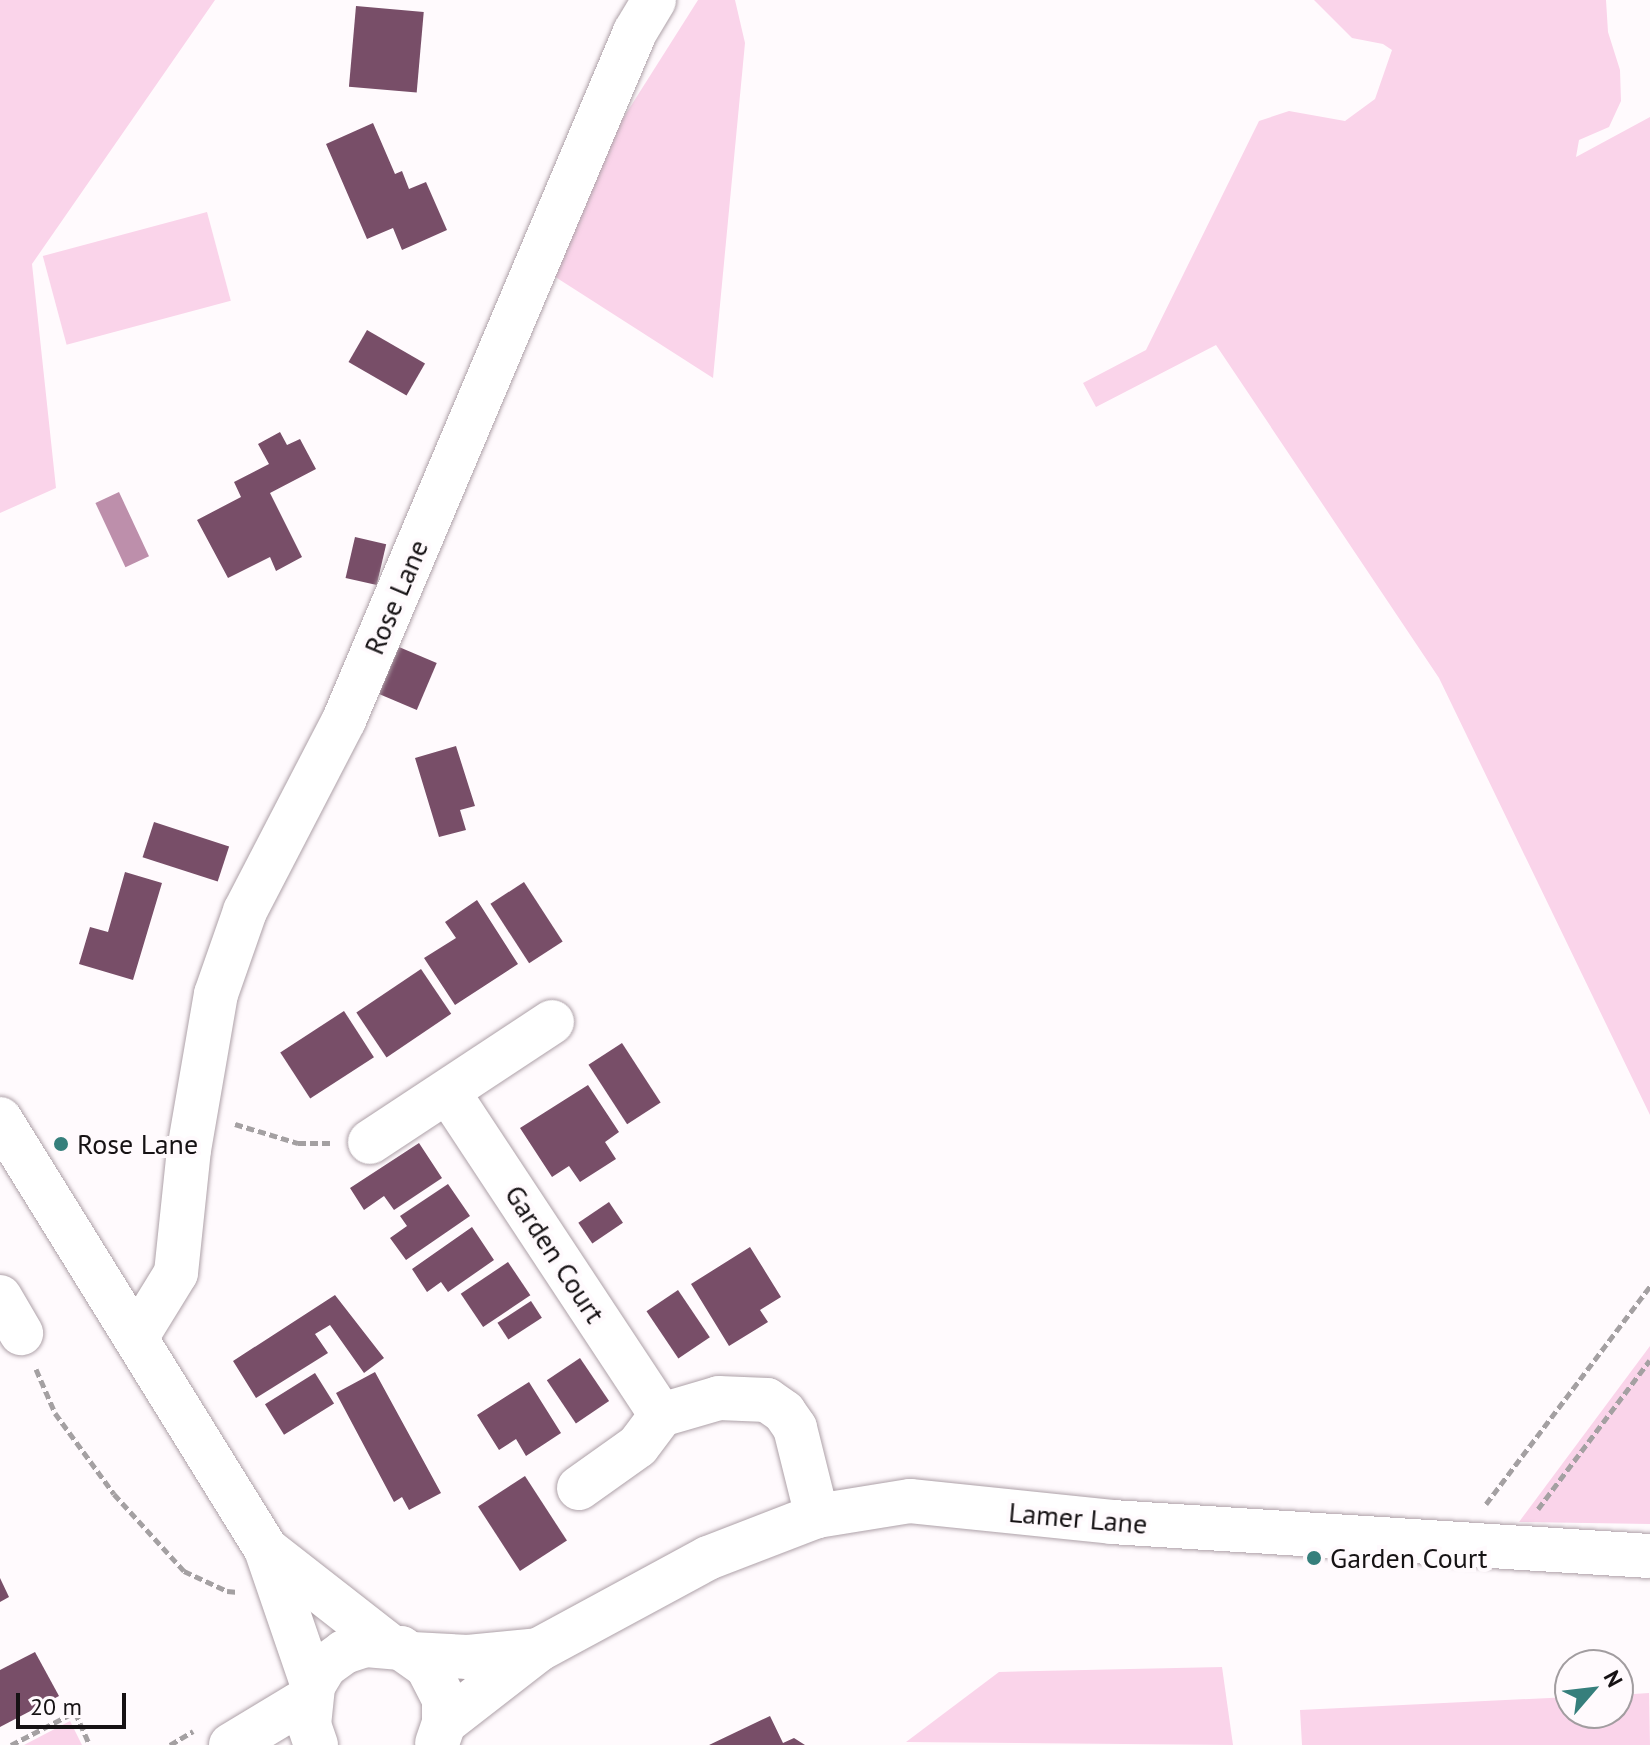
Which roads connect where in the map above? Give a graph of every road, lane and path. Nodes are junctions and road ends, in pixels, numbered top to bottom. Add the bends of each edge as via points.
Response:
1 (654, 0) edge
2 (552, 1022) dead end
3 (448, 1092) junction
4 (0, 1119) edge
5 (370, 1142) joint
6 (189, 1150) junction
7 (1650, 1286) edge
8 (10, 1315) edge
9 (136, 1338) junction
10 (1650, 1360) edge
11 (661, 1415) junction
12 (579, 1488) dead end
13 (817, 1516) junction
14 (1446, 1545) junction
15 (266, 1549) junction
16 (1513, 1550) junction
17 (1650, 1556) edge
18 (282, 1595) junction
19 (401, 1650) junction
20 (538, 1650) junction
21 (311, 1692) junction
22 (443, 1735) edge
23 (11, 1745) edge
24 (90, 1745) edge
25 (231, 1745) edge
26 (316, 1745) edge

1 - 6 main road, Rose Lane via 635,32 344,720 245,911 216,994
2 - 3 main road
3 - 5 main road
3 - 11 main road, Garden Court
4 - 9 main road
5 - 6 path via 298,1143 236,1123
6 - 9 main road, Rose Lane via 176,1273
7 - 14 path via 1497,1494
8 - 18 path via 55,1413 114,1494 184,1571 227,1591
9 - 15 main road
10 - 16 path
11 - 12 main road via 638,1446
11 - 13 main road via 719,1398 767,1400 795,1428
13 - 14 main road, Lamer Lane via 910,1501 1112,1522
13 - 20 main road, Lamer Lane via 708,1558
14 - 16 main road, Lamer Lane
15 - 18 main road
15 - 19 main road
16 - 17 main road, Lamer Lane
18 - 21 main road
19 - 20 main road, Lamer Lane via 468,1657
19 - 21 main road, Lamer Lane via 366,1645 344,1652 325,1666
19 - 22 main road via 438,1682 444,1700
20 - 22 main road, Lamer Lane
21 - 25 main road, Lamer Lane
21 - 26 main road via 309,1725
23 - 24 path via 75,1712

